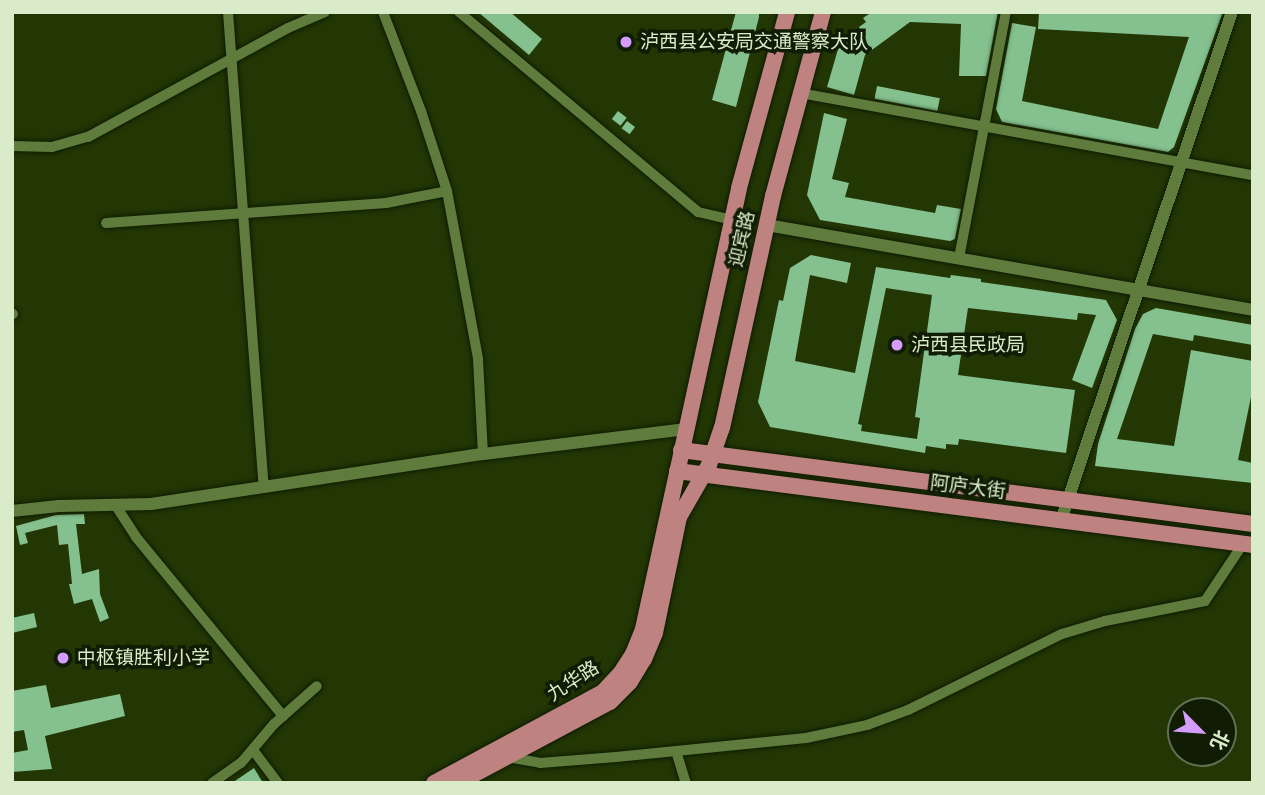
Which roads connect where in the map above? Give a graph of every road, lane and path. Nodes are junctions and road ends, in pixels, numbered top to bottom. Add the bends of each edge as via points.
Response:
1 (228, 12) edge
2 (325, 12) edge
3 (383, 12) edge
4 (459, 12) edge
5 (787, 12) edge
6 (823, 12) edge
7 (1006, 12) edge
8 (1232, 12) edge
9 (231, 59) junction
10 (800, 93) junction
11 (984, 127) junction
12 (12, 145) edge
13 (1182, 163) junction
14 (1253, 175) edge
15 (447, 191) junction
16 (243, 214) junction
17 (732, 220) junction
18 (106, 223) dead end
19 (766, 225) junction
20 (959, 258) junction
21 (1139, 289) junction
22 (1253, 310) edge
23 (686, 429) junction
24 (681, 450) junction
25 (483, 454) junction
26 (713, 454) junction
27 (677, 471) junction
28 (704, 474) junction
29 (264, 487) junction
30 (1068, 500) junction
31 (116, 506) junction
32 (12, 511) edge
33 (1061, 520) junction
34 (1253, 524) edge
35 (1248, 545) edge
36 (317, 686) dead end
37 (283, 716) junction
38 (253, 750) junction
39 (676, 751) junction
40 (506, 757) junction
41 (212, 783) edge
42 (278, 783) edge
43 (434, 783) edge
44 (458, 783) edge
45 (685, 783) edge

1 - 9 street
2 - 9 street
3 - 15 street
4 - 17 street via 698,212
5 - 17 highway, 迎宾路
6 - 10 highway, 迎宾路
7 - 11 street
8 - 13 street
9 - 12 street via 88,137 52,147
9 - 16 street
10 - 11 street
10 - 19 highway, 迎宾路
11 - 13 street
11 - 20 street
13 - 14 street
13 - 21 street
15 - 16 street via 386,204
15 - 25 street via 478,359
16 - 18 street
16 - 29 street
17 - 23 highway, 迎宾路
19 - 20 street
19 - 26 highway, 迎宾路
20 - 21 street
21 - 22 street
21 - 30 street
23 - 24 highway, 迎宾路
23 - 25 street
24 - 26 highway
24 - 27 highway, 迎宾路
25 - 29 street
26 - 28 highway, 迎宾路
26 - 30 highway
27 - 28 highway, 阿庐大街
27 - 43 highway, 九华路 via 643,629 620,674 579,707
28 - 33 highway, 阿庐大街
28 - 40 highway, 九华路 via 679,517 655,633 630,682 584,718
29 - 31 street
30 - 33 street
30 - 34 highway
31 - 32 street
31 - 37 street via 136,537
33 - 35 highway, 阿庐大街
35 - 39 street via 1205,601 1062,634 884,720 806,738
36 - 37 street
37 - 38 street
38 - 41 street
38 - 42 street
39 - 40 street via 540,763
39 - 45 street
40 - 44 highway, 九华路

